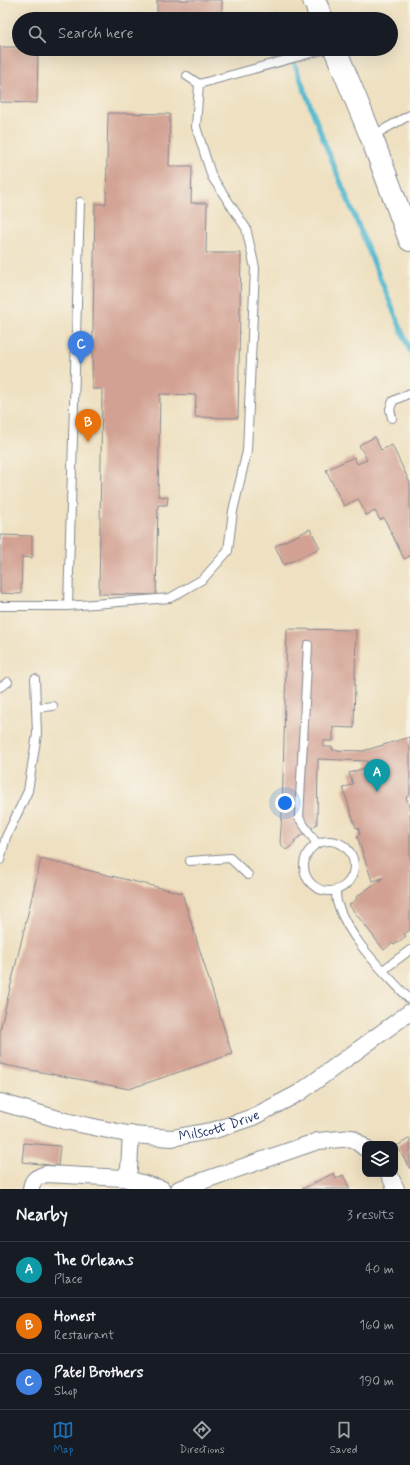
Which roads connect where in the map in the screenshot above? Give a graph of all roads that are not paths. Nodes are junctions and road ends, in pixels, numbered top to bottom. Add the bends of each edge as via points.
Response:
1 (314, 0) edge
2 (319, 12) edge
3 (300, 56) edge
4 (338, 56) edge
5 (187, 76) dead end
6 (199, 84) junction
7 (410, 115) edge
8 (371, 136) junction
9 (80, 202) dead end
10 (410, 240) edge
11 (410, 393) edge
12 (392, 418) dead end
13 (0, 606) edge
14 (68, 606) junction
15 (308, 645) dead end
16 (35, 679) dead end
17 (8, 682) dead end
18 (0, 687) edge
19 (53, 706) dead end
20 (36, 708) junction
21 (3, 836) edge
22 (317, 844) junction
23 (0, 860) edge
24 (190, 861) dead end
25 (248, 875) dead end
26 (336, 890) junction
27 (410, 950) edge
28 (383, 970) junction
29 (410, 1000) edge
30 (410, 1012) edge
31 (0, 1102) edge
32 (131, 1134) junction
33 (362, 1146) edge
34 (390, 1177) edge
35 (124, 1178) junction
36 (31, 1189) edge
37 (162, 1189) edge
38 (179, 1189) edge
39 (396, 1189) edge

1 - 2 main road
3 - 6 lane
4 - 8 main road
5 - 6 lane
6 - 14 lane via 196,127 212,177 246,228 255,268 247,451 233,511 228,551 203,579 170,598
7 - 8 lane
8 - 10 main road
9 - 14 lane
11 - 12 lane via 393,401 390,409
13 - 14 lane
15 - 22 lane via 299,818
16 - 20 lane
17 - 18 lane
19 - 20 lane
20 - 21 lane via 38,734 28,791
21 - 23 lane
22 - 26 lane via 307,853 304,862 305,872 309,881 317,888
22 - 26 lane via 332,840 342,844 354,859 351,878
24 - 25 lane via 230,858
26 - 28 lane via 337,904 345,921 360,944
27 - 28 lane
28 - 29 lane
30 - 32 street, Milscott Drive via 299,1093 253,1117 215,1130 172,1138
31 - 32 street, Milscott Drive via 65,1121
32 - 35 street via 129,1169
33 - 38 street via 352,1138 318,1141
34 - 39 street
35 - 36 street via 46,1174 36,1177
35 - 37 street

